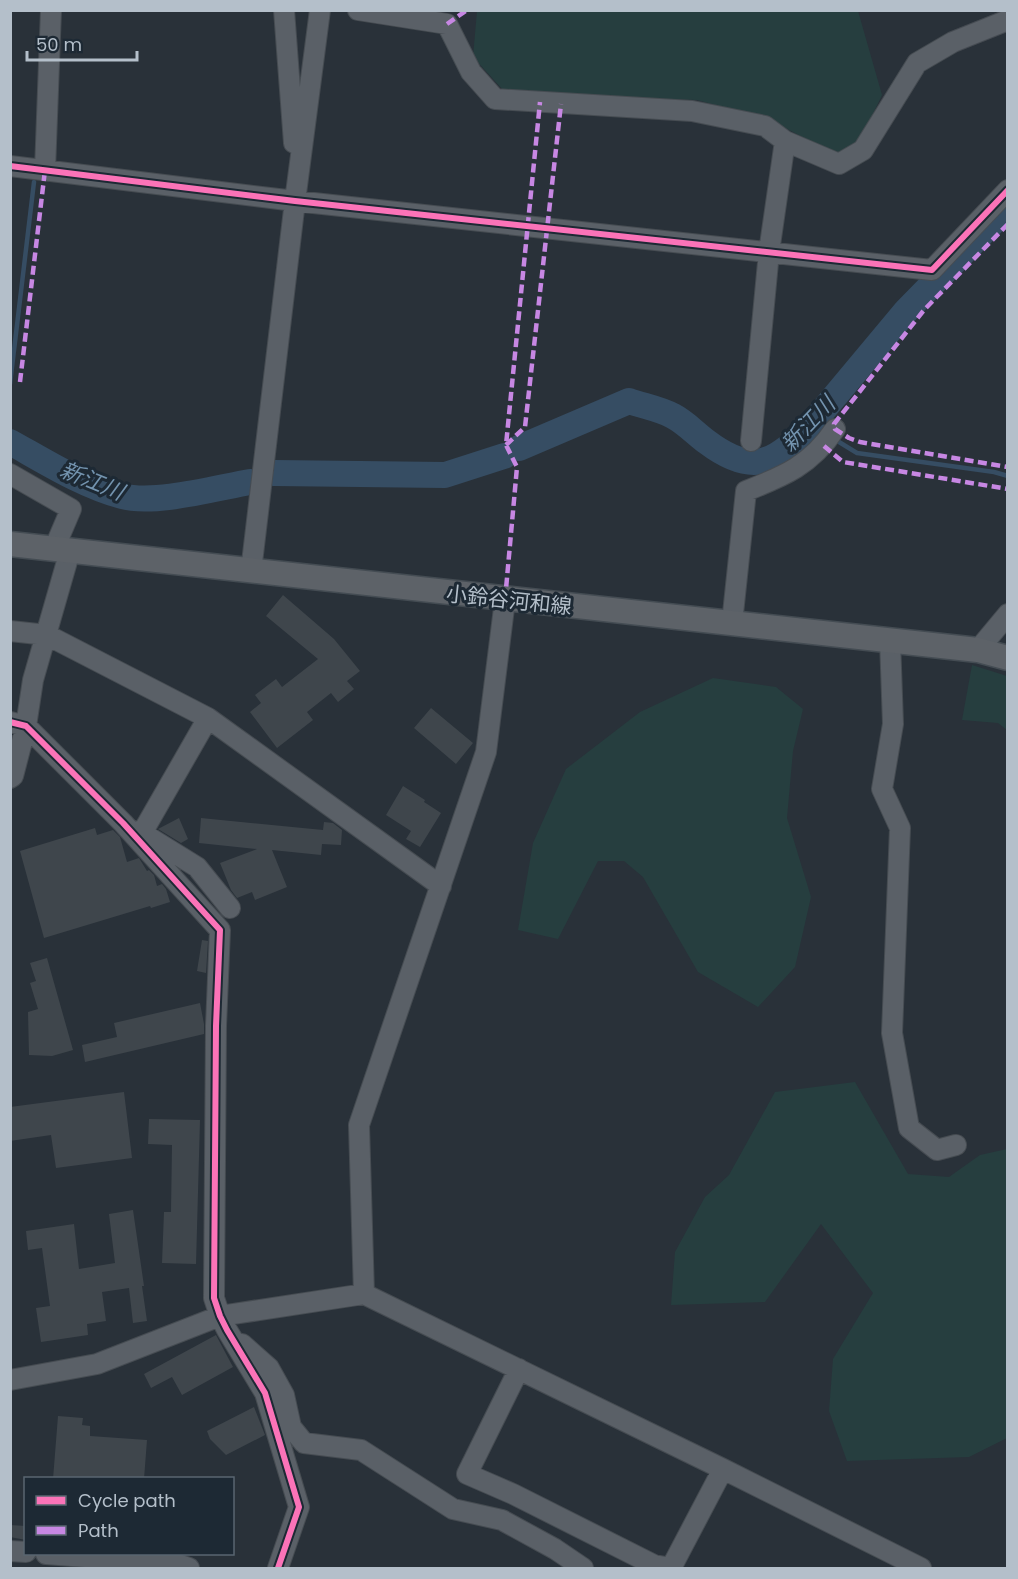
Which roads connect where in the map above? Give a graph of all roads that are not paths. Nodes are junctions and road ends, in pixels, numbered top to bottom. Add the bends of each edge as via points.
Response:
1 (51, 10) edge
2 (284, 10) edge
3 (321, 10) edge
4 (358, 10) edge
5 (1008, 20) edge
6 (785, 141) junction
7 (10, 166) edge
8 (45, 170) junction
9 (1008, 190) edge
10 (296, 191) junction
11 (769, 252) junction
12 (835, 429) dead end
13 (751, 441) dead end
14 (10, 474) edge
15 (10, 544) edge
16 (62, 550) junction
17 (251, 571) junction
18 (505, 600) junction
19 (1008, 614) edge
20 (732, 622) junction
21 (10, 631) edge
22 (47, 635) junction
23 (890, 640) junction
24 (978, 650) junction
25 (1008, 658) edge
26 (208, 718) junction
27 (18, 724) edge
28 (10, 778) edge
29 (123, 823) junction
30 (142, 833) junction
31 (441, 886) junction
32 (230, 908) dead end
33 (956, 1145) dead end
34 (364, 1294) junction
35 (224, 1323) junction
36 (519, 1369) junction
37 (10, 1380) edge
38 (723, 1468) junction
39 (59, 1555) edge
40 (189, 1569) edge
41 (278, 1569) edge
42 (584, 1569) edge
43 (921, 1569) edge

1 - 8 street
2 - 10 street
3 - 10 street
4 - 6 street via 447,24 471,72 495,99 692,111 765,126
5 - 6 street via 953,42 917,63 863,150 839,164
6 - 11 street
7 - 8 street
8 - 10 street
9 - 11 street via 932,270
10 - 11 street
10 - 17 street
11 - 13 street
12 - 20 street via 824,446 788,474 746,491
14 - 16 street via 71,509
15 - 16 main road, 小鈴谷河和線
16 - 17 main road, 小鈴谷河和線
16 - 22 street
17 - 18 main road, 小鈴谷河和線
18 - 20 main road, 小鈴谷河和線
18 - 31 street via 486,752
19 - 24 street
20 - 23 main road, 小鈴谷河和線
21 - 22 street
22 - 26 street
22 - 27 street
23 - 24 main road, 小鈴谷河和線
23 - 33 street via 893,724 882,789 900,828 892,1033 909,1128 937,1150
24 - 25 main road, 小鈴谷河和線
26 - 30 street
26 - 31 street
27 - 28 street
27 - 29 street
29 - 30 street
29 - 35 street via 220,930 214,1298
30 - 32 street via 197,867
31 - 34 street via 359,1125
34 - 35 street
34 - 36 street
35 - 37 street via 97,1364
35 - 41 street via 265,1393 299,1507
35 - 42 street via 269,1368 284,1395 291,1427 304,1443 361,1450 453,1509 502,1520
36 - 38 street
36 - 38 street via 467,1474 654,1565 671,1568
38 - 43 street
39 - 40 street via 177,1564

